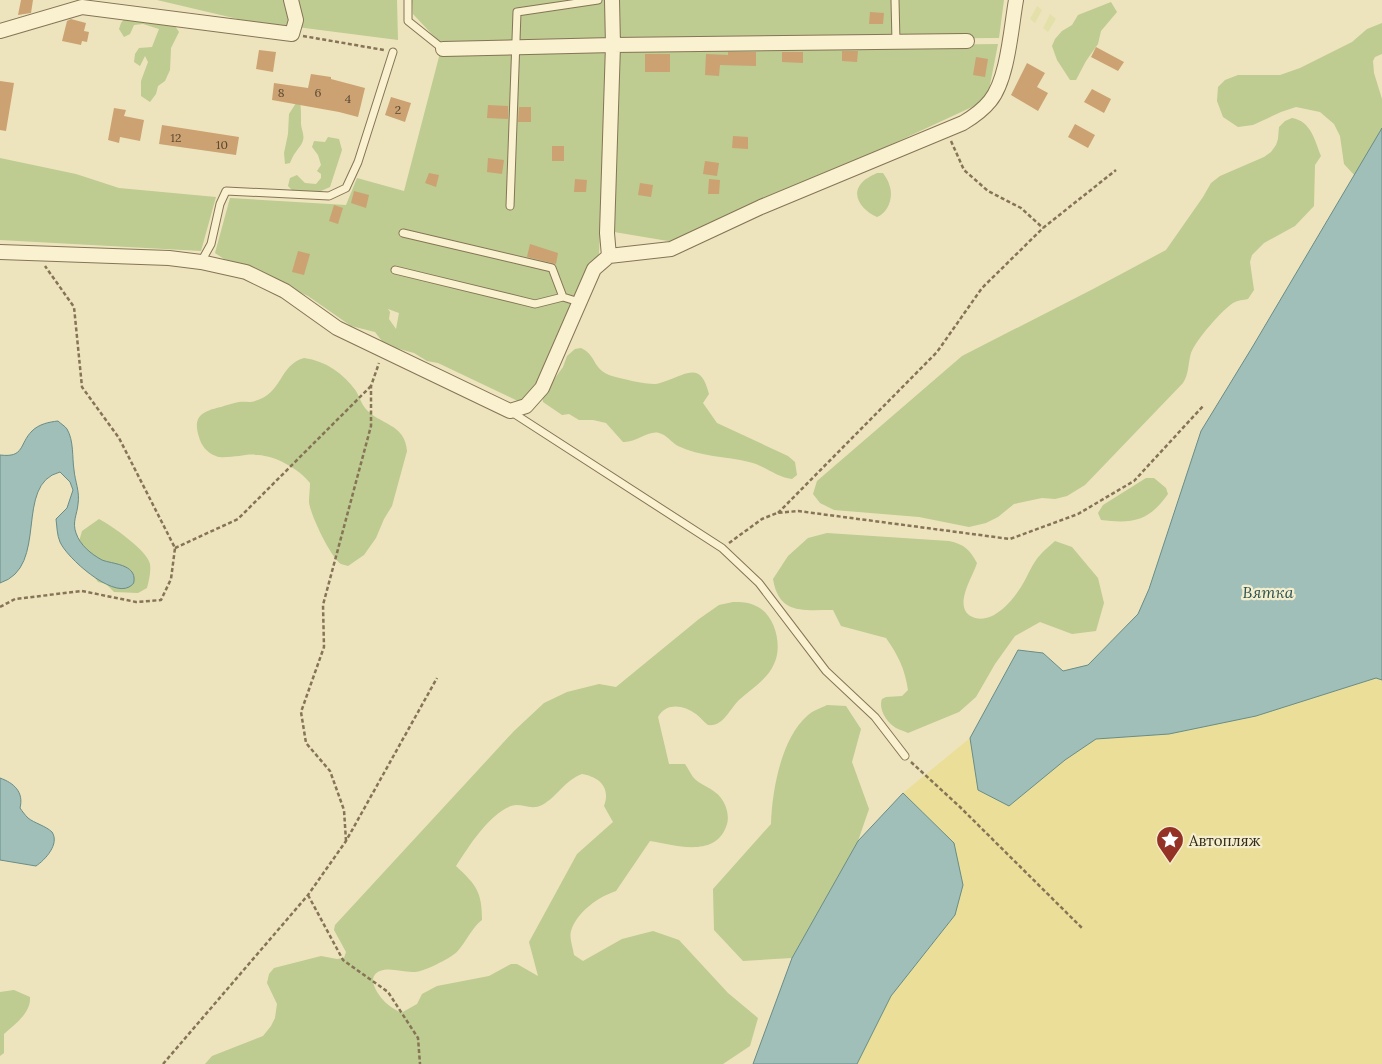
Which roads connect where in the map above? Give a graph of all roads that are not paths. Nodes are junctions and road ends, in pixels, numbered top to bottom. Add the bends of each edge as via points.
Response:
1 (291, 0) edge
2 (408, 0) edge
3 (598, 0) edge
4 (612, 0) edge
5 (895, 0) edge
6 (1016, 0) edge
7 (0, 31) edge
8 (967, 41) dead end
9 (896, 42) junction
10 (613, 45) junction
11 (443, 48) joint
12 (516, 48) junction
13 (392, 52) road end
14 (510, 206) dead end
15 (403, 233) dead end
16 (0, 252) edge
17 (609, 256) junction
18 (201, 262) junction
19 (395, 270) dead end
20 (563, 297) junction
21 (579, 302) junction
22 (510, 411) junction
23 (905, 756) road end

1 - 7 street via 296,20 292,34 82,7
2 - 11 lane via 408,21
3 - 12 lane via 517,12
4 - 10 street
5 - 9 lane
6 - 17 street via 1000,84 978,114 671,249
8 - 9 street
9 - 10 street
10 - 12 street
10 - 17 street
11 - 12 street
12 - 14 lane
13 - 18 lane via 358,162 346,188 329,196 226,191 211,244
15 - 20 lane via 552,268
16 - 18 street
17 - 21 street via 594,269
18 - 22 street via 246,272 285,291 337,328
19 - 20 lane via 535,304
20 - 21 lane
21 - 22 street via 542,388 526,406
22 - 23 lane via 722,548 759,583 826,671 875,717

